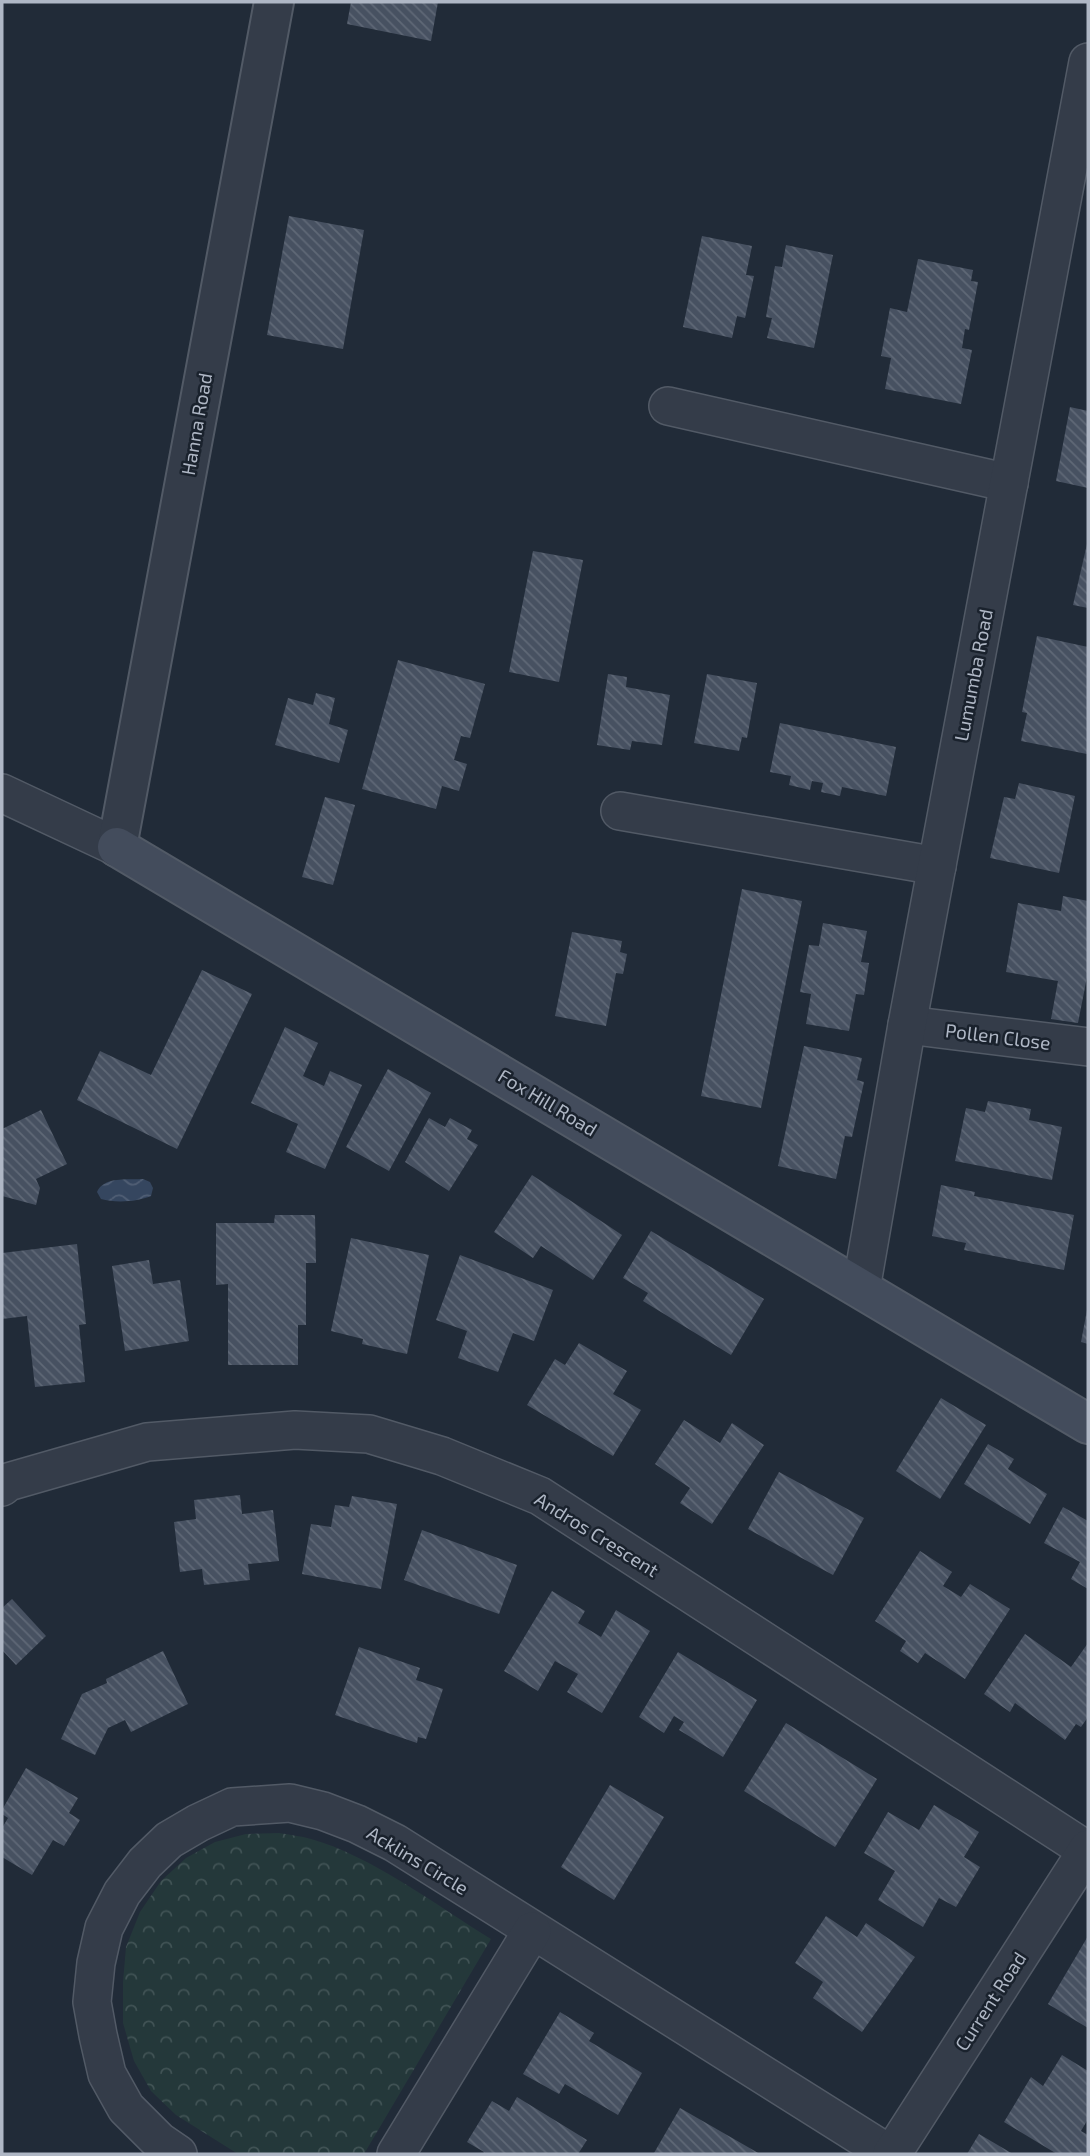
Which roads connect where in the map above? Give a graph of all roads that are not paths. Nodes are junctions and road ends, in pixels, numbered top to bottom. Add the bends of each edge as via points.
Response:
1 (274, 2) edge
2 (1088, 62) edge
3 (1079, 169) edge
4 (668, 406) dead end
5 (1009, 483) junction
6 (4, 801) edge
7 (620, 811) dead end
8 (117, 846) junction
9 (937, 866) junction
10 (907, 1025) junction
11 (1088, 1047) edge
12 (861, 1289) junction
13 (1088, 1424) edge
14 (4, 1480) edge
15 (1088, 1850) edge
16 (533, 1931) junction
17 (178, 2154) edge
18 (396, 2154) edge
19 (890, 2154) edge

1 - 8 street, Hanna Road
2 - 3 street, Lumumba Road
3 - 5 street, Lumumba Road
4 - 5 street
5 - 9 street, Lumumba Road
6 - 8 street, Fox Hill Road
7 - 9 street
8 - 12 main road, Fox Hill Road
9 - 10 street, Lumumba Road
10 - 11 street, Pollen Close
10 - 12 street, Lumumba Road
12 - 13 main road, Fox Hill Road
14 - 15 street, Andros Crescent via 147,1441 295,1430 369,1434 442,1455 540,1496
15 - 19 street, Current Road
16 - 17 street, Acklins Circle via 395,1843 323,1811 290,1803 232,1807 169,1840 122,1893 104,1928 92,2002 107,2074 126,2108
16 - 18 street
16 - 19 street, Acklins Circle

